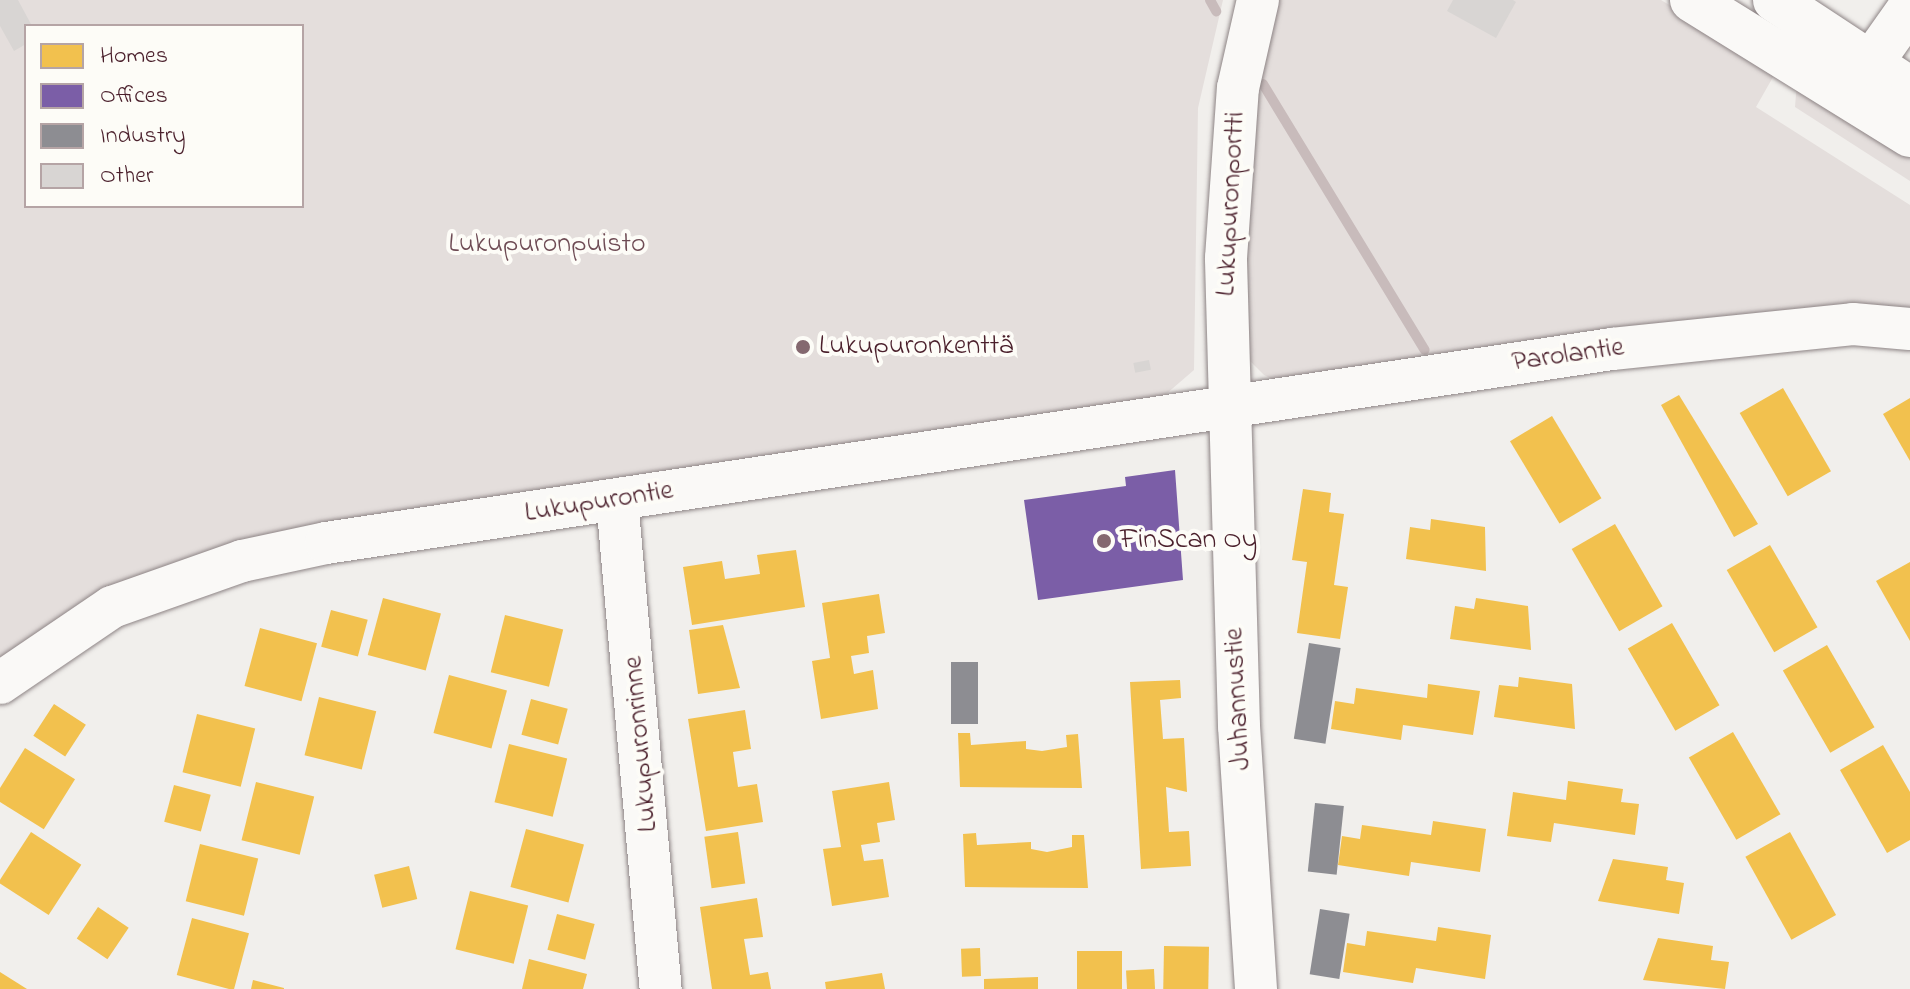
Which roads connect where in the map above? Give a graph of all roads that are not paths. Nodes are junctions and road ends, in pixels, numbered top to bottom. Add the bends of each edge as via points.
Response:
1 (1258, 0) edge
2 (1692, 0) edge
3 (1775, 0) edge
4 (1910, 8) edge
5 (1900, 80) edge
6 (1867, 109) junction
7 (1910, 135) edge
8 (1910, 329) edge
9 (1228, 410) junction
10 (617, 500) junction
11 (0, 683) edge
12 (661, 989) edge
13 (1256, 989) edge

1 - 9 street, Lukupuronportti via 1238,88 1230,198
2 - 6 main road
3 - 5 main road
4 - 5 main road
5 - 6 main road
6 - 7 main road
8 - 9 street, Parolantie via 1853,324 1612,349
9 - 10 street, Lukupurontie
9 - 13 street, Juhannustie
10 - 11 street, Lukupurontie via 242,561 112,607
10 - 12 street, Lukupuronrinne

